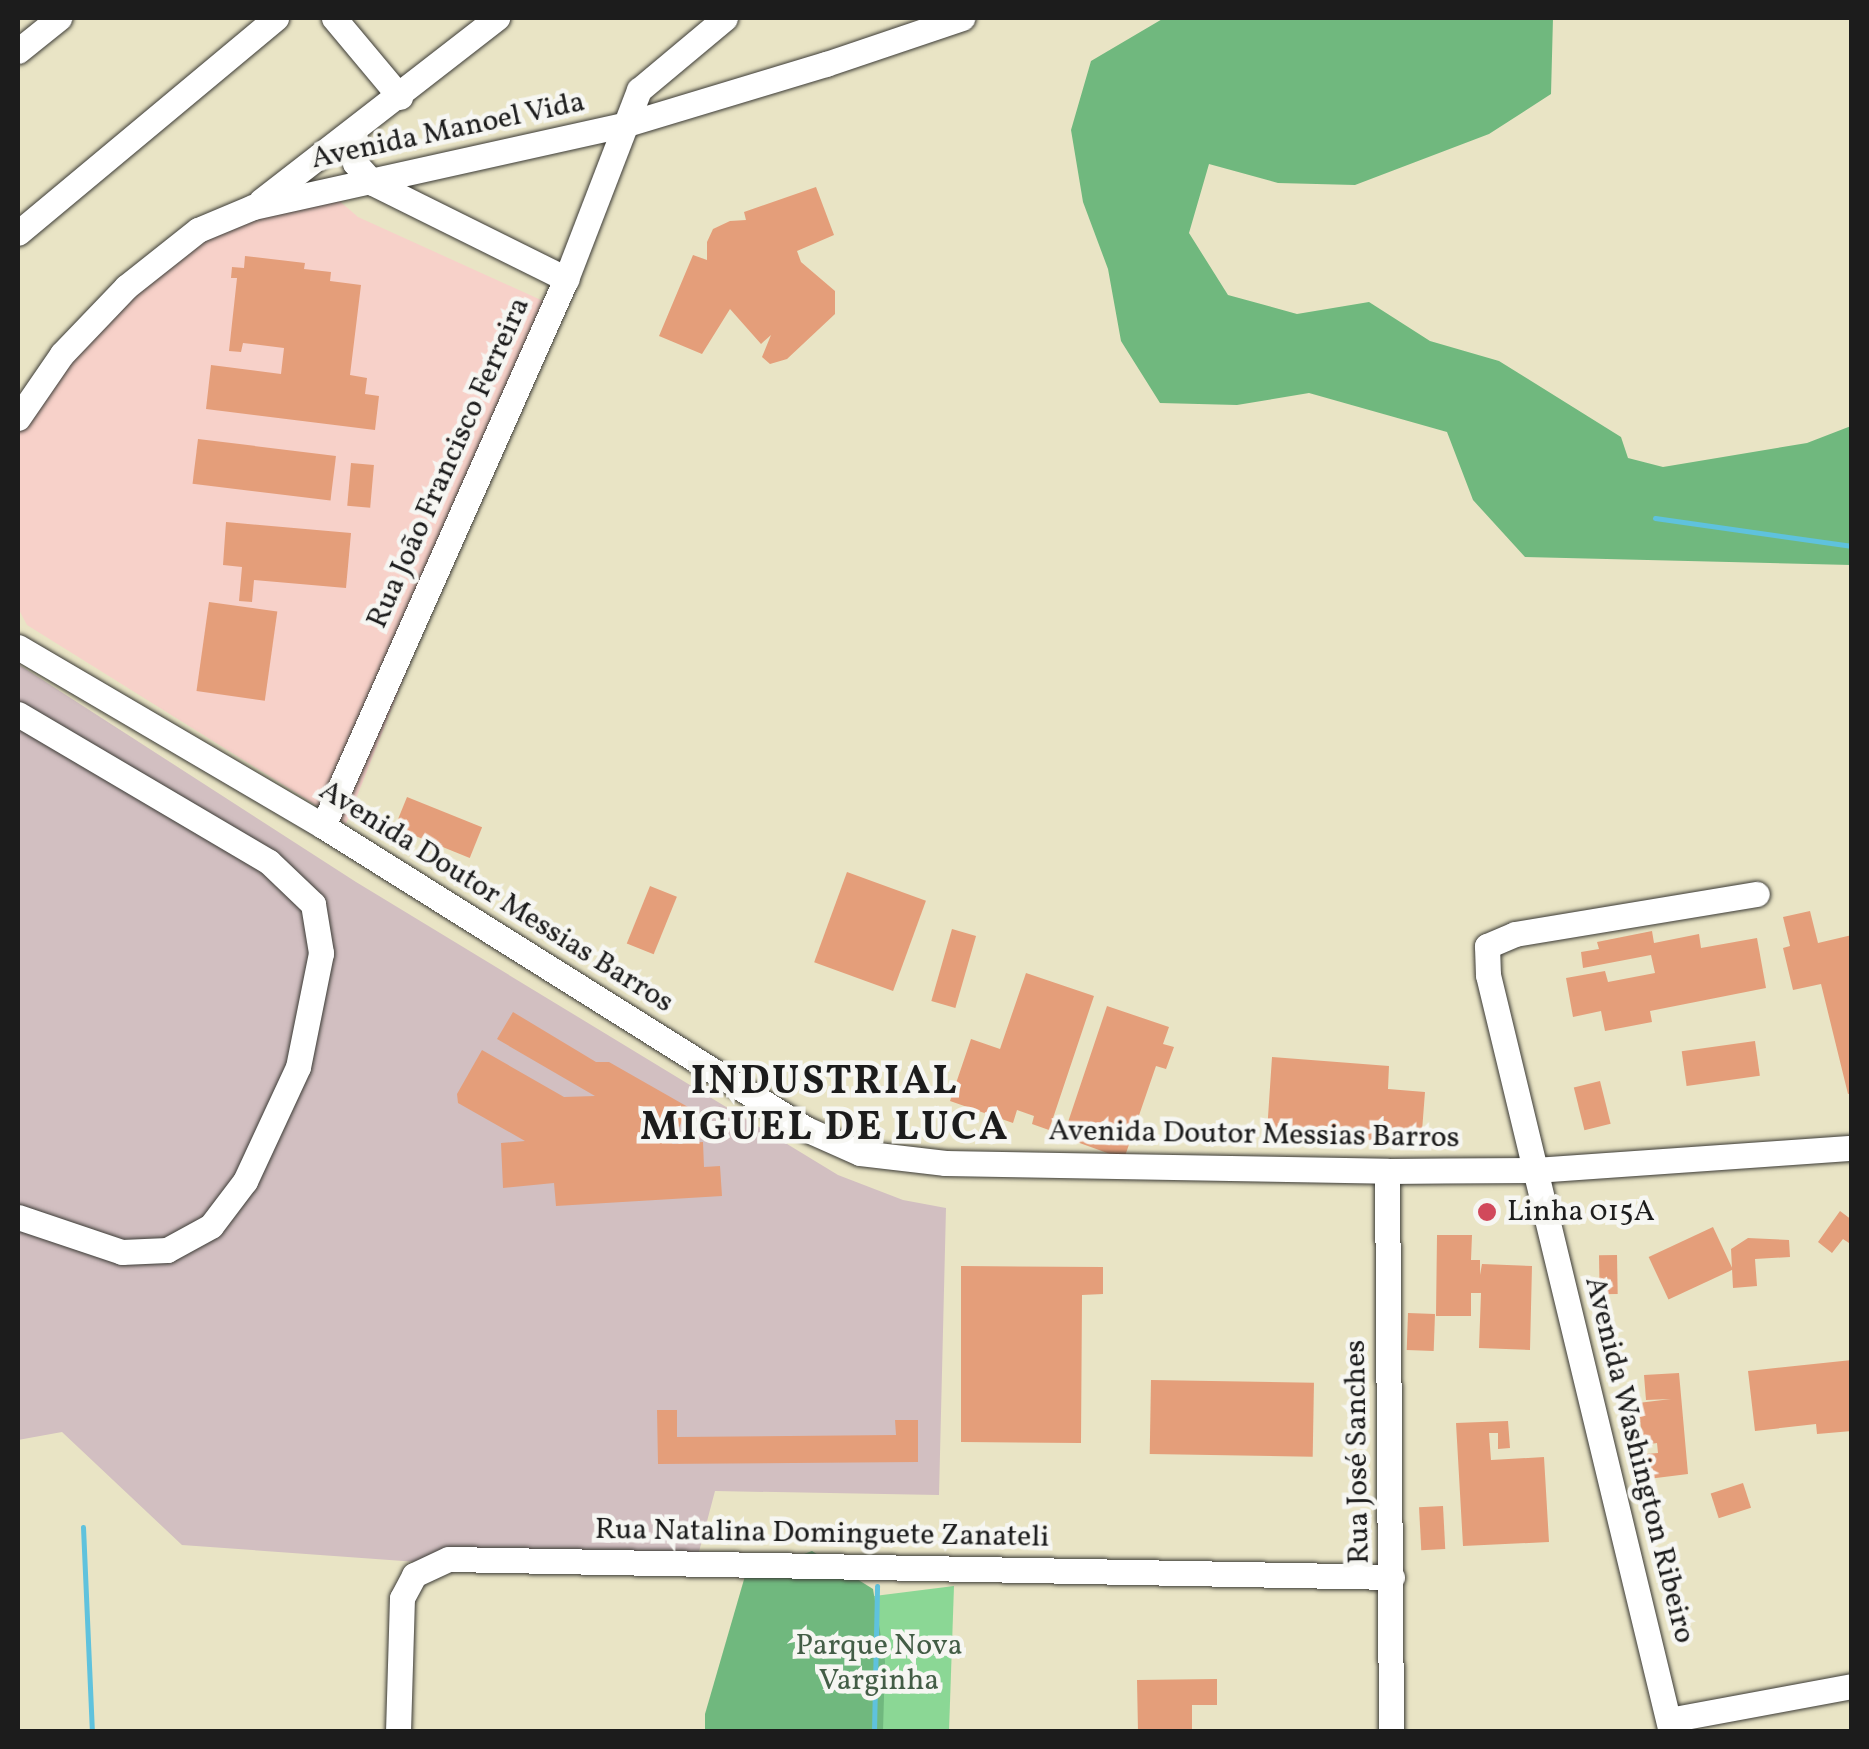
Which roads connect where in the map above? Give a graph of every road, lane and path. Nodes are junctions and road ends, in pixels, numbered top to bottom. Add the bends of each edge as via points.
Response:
1 (60, 18) edge
2 (276, 18) edge
3 (334, 18) edge
4 (497, 18) edge
5 (725, 18) edge
6 (959, 18) edge
7 (18, 50) edge
8 (400, 96) junction
9 (627, 124) junction
10 (354, 131) junction
11 (372, 182) junction
12 (252, 207) junction
13 (18, 233) edge
14 (566, 279) junction
15 (18, 418) edge
16 (18, 647) edge
17 (18, 714) edge
18 (323, 826) junction
19 (1757, 894) dead end
20 (1852, 1148) edge
21 (1535, 1170) junction
22 (1387, 1171) junction
23 (18, 1218) edge
24 (1392, 1577) junction
25 (1852, 1686) edge
26 (1670, 1726) edge
27 (398, 1732) edge
28 (1391, 1732) edge

1 - 7 street
2 - 13 street
3 - 8 street
4 - 8 street
5 - 9 street, Rua João Francisco Ferreira via 639,90
6 - 9 street, Avenida Manoel Vida
8 - 10 street
9 - 11 street, Avenida Manoel Vida
9 - 14 street, Rua João Francisco Ferreira
10 - 11 street via 355,163
10 - 12 street
11 - 12 street, Avenida Manoel Vida
11 - 14 street
12 - 15 street, Avenida Manoel Vida via 198,230 126,288 62,354
14 - 18 street, Rua João Francisco Ferreira
16 - 18 street, Avenida Doutor Messias Barros
17 - 23 street via 269,862 312,904 321,953 298,1067 245,1181 211,1226 167,1250 122,1252
18 - 22 street, Avenida Doutor Messias Barros via 806,1130 860,1153 946,1163
19 - 21 street, Avenida Washington Ribeiro via 1515,934 1487,946 1488,975
20 - 21 street, Avenida Doutor Messias Barros
21 - 22 street, Avenida Doutor Messias Barros
21 - 26 street, Avenida Washington Ribeiro
22 - 24 street, Rua José Sanches
24 - 27 street, Rua Natalina Dominguete Zanateli via 449,1559 414,1576 402,1598
24 - 28 street, Rua José Sanches
25 - 26 street

